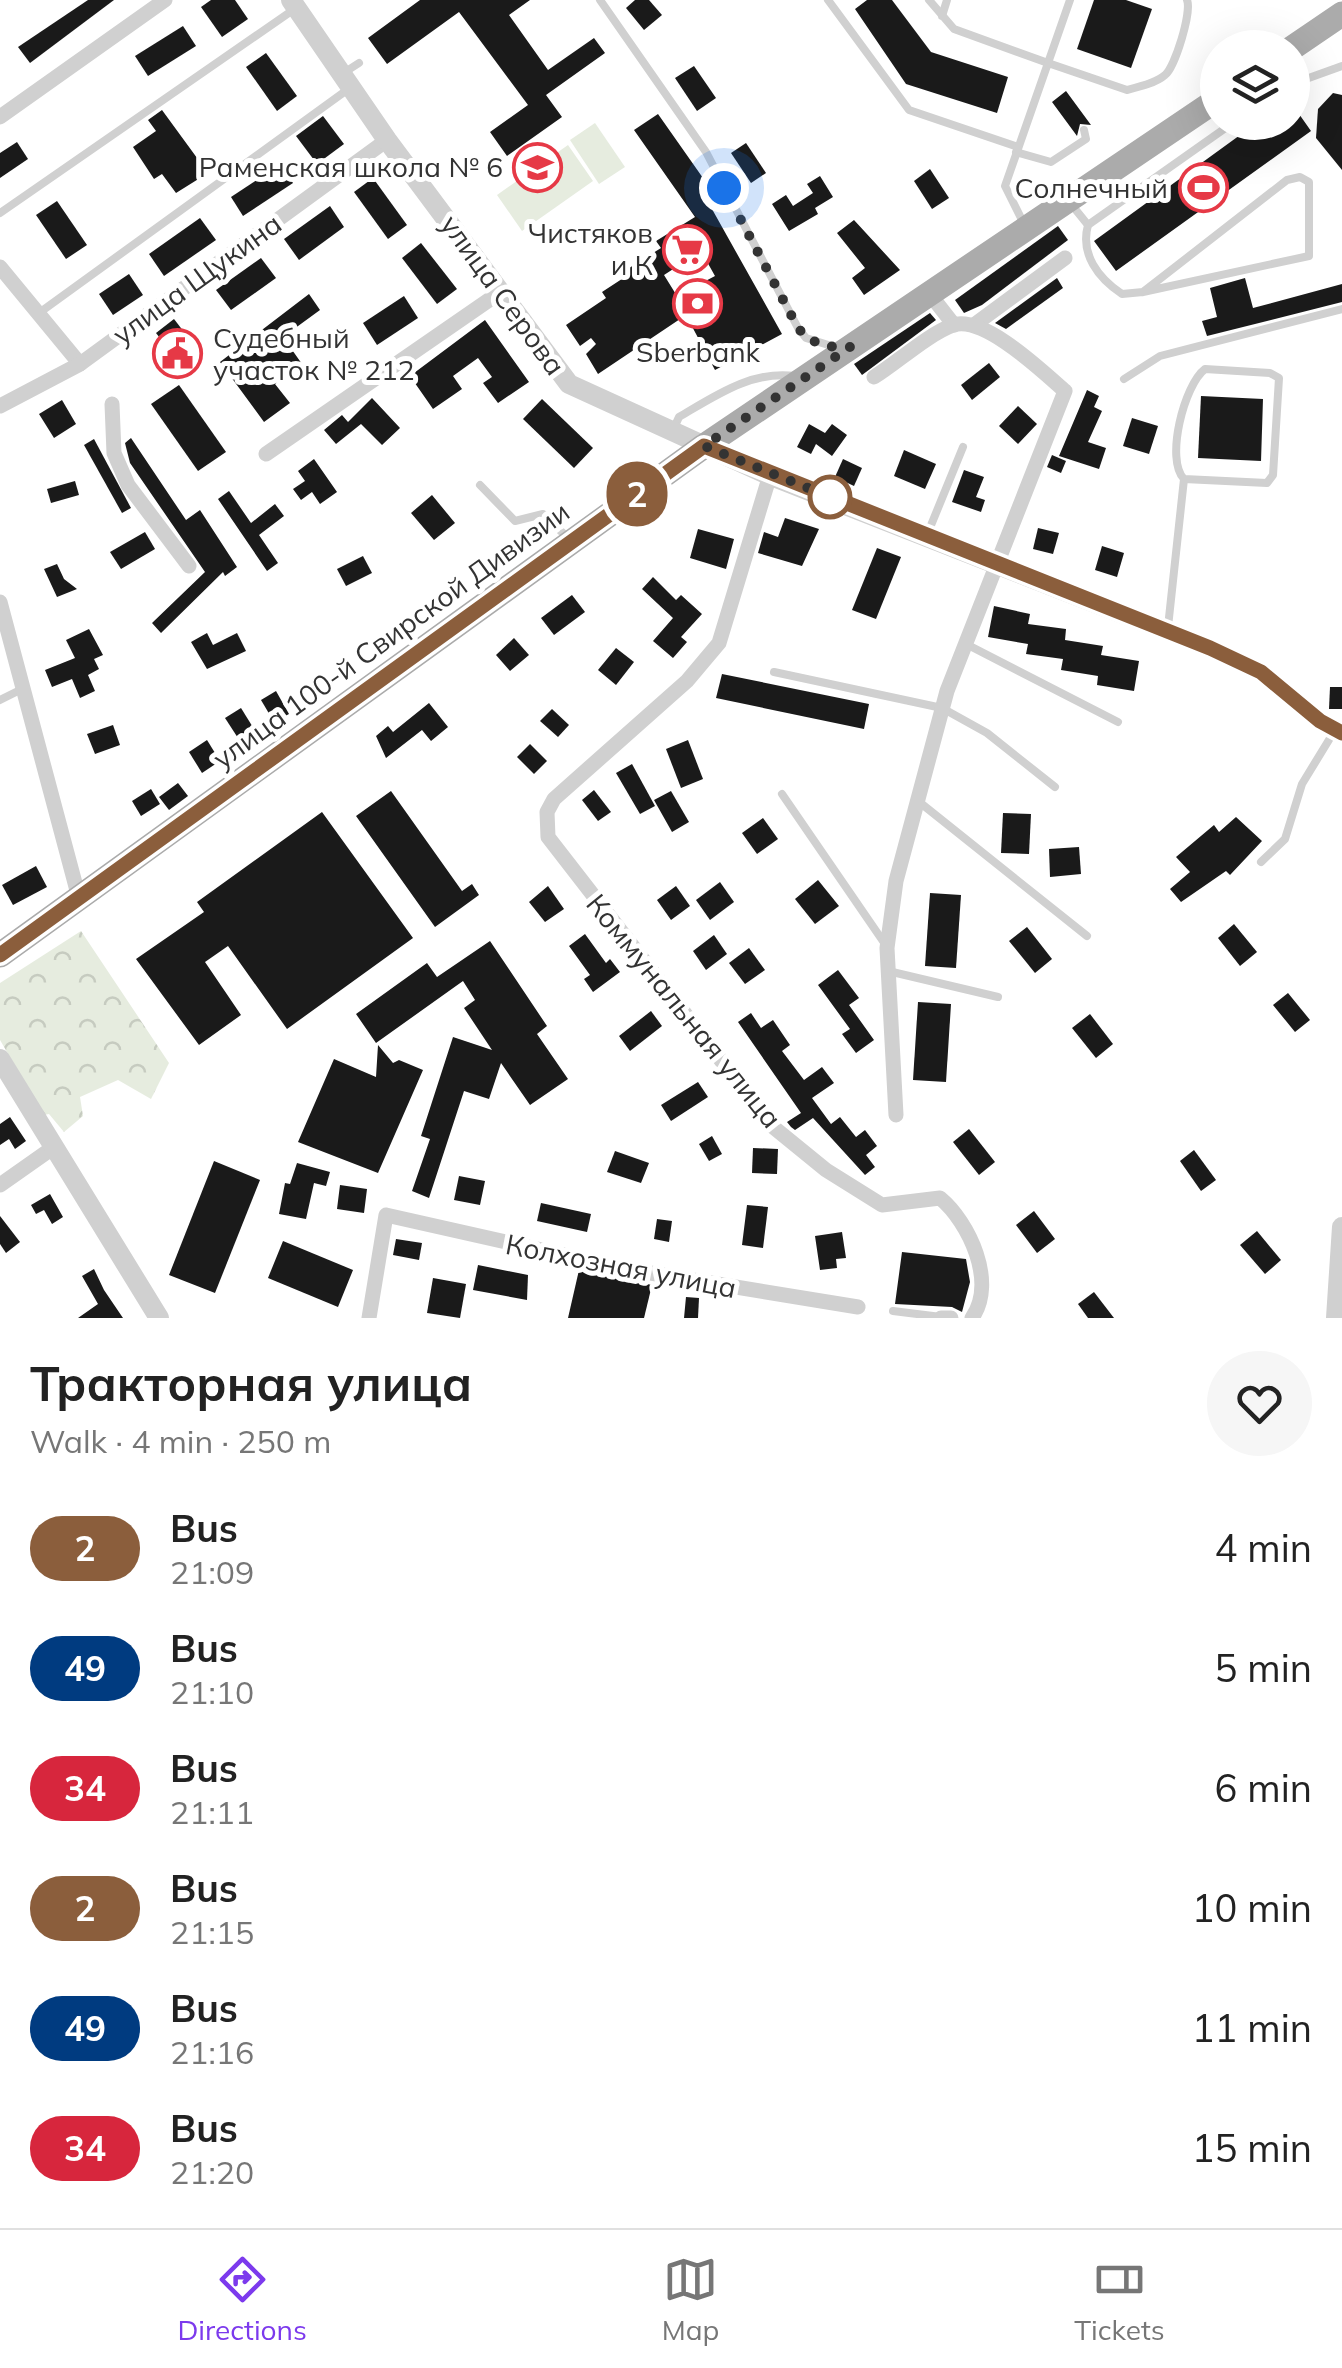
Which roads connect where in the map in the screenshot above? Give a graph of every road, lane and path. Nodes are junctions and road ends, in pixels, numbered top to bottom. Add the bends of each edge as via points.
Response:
1 (165, 0) edge
2 (600, 0) edge
3 (828, 0) edge
4 (929, 0) edge
5 (947, 0) edge
6 (1070, 0) edge
7 (1187, 0) edge
8 (294, 4) edge
9 (1342, 14) edge
10 (942, 16) junction
11 (1310, 36) edge
12 (1048, 63) junction
13 (1342, 66) edge
14 (350, 75) junction
15 (1310, 78) edge
16 (1200, 111) edge
17 (0, 118) edge
18 (1084, 130) dead end
19 (387, 140) junction
20 (1208, 140) edge
21 (1017, 149) junction
22 (1068, 200) junction
23 (0, 213) edge
24 (1088, 225) junction
25 (1026, 228) junction
26 (1065, 258) dead end
27 (0, 267) edge
28 (502, 291) junction
29 (1143, 292) junction
30 (929, 294) junction
31 (1342, 309) edge
32 (39, 312) junction
33 (954, 325) junction
34 (974, 325) junction
35 (850, 347) junction
36 (80, 364) junction
37 (874, 377) dead end
38 (805, 378) junction
39 (1124, 379) dead end
40 (112, 404) dead end
41 (0, 406) edge
42 (673, 432) junction
43 (704, 446) junction
44 (964, 447) dead end
45 (266, 454) dead end
46 (770, 475) junction
47 (1184, 479) junction
48 (480, 485) dead end
49 (927, 537) junction
50 (571, 542) junction
51 (189, 566) dead end
52 (998, 566) junction
53 (0, 602) edge
54 (1168, 631) junction
55 (966, 644) junction
56 (774, 672) dead end
57 (20, 690) junction
58 (0, 700) edge
59 (942, 708) junction
60 (1118, 722) dead end
61 (1338, 732) edge
62 (1055, 787) dead end
63 (782, 794) dead end
64 (918, 801) junction
65 (1262, 862) dead end
66 (78, 898) junction
67 (1087, 936) dead end
68 (3, 945) edge
69 (887, 948) junction
70 (888, 970) junction
71 (998, 997) dead end
72 (0, 1060) edge
73 (896, 1115) dead end
74 (54, 1147) junction
75 (0, 1185) edge
76 (1342, 1226) edge
77 (794, 1298) junction
78 (858, 1307) dead end
79 (893, 1311) dead end
80 (941, 1317) edge
81 (159, 1318) edge
82 (368, 1318) edge
83 (792, 1318) edge
84 (951, 1318) edge
85 (972, 1318) edge
86 (1336, 1318) edge

1 - 17 street
2 - 35 lane via 706,152 798,328 829,348
3 - 21 lane via 908,110
4 - 10 lane
5 - 10 lane
6 - 12 lane
7 - 12 lane via 1190,12 1163,77 1127,90
8 - 14 street, улица Серова
8 - 23 lane
9 - 11 main road
10 - 12 lane via 958,31
12 - 21 lane
13 - 15 lane
14 - 19 street, улица Серова
14 - 32 lane
16 - 22 main road, улица 100-й Свирской Дивизии
18 - 21 lane via 1086,138 1051,162
19 - 28 street, улица Серова
19 - 36 street, улица Щукина
20 - 24 lane
21 - 25 lane via 1006,186
22 - 24 lane
22 - 25 main road, улица 100-й Свирской Дивизии
24 - 29 lane via 1089,260 1110,286 1122,294
25 - 30 main road, улица 100-й Свирской Дивизии
26 - 34 street
27 - 32 street
28 - 42 street, улица Серова via 569,384
28 - 45 street
29 - 29 lane via 1309,256 1310,182 1287,180
30 - 33 street
30 - 35 main road, улица 100-й Свирской Дивизии
31 - 39 lane via 1160,356
32 - 36 street
33 - 34 street
33 - 37 street
34 - 52 street via 1065,391
35 - 38 main road, улица 100-й Свирской Дивизии
36 - 41 street, улица Щукина
38 - 42 lane via 751,379 679,417
38 - 43 main road, улица 100-й Свирской Дивизии
40 - 51 street via 114,453 128,485
42 - 43 street, улица Серова
43 - 46 street, улица Серова
43 - 50 main road, улица 100-й Свирской Дивизии
44 - 49 lane
46 - 49 street, улица Серова
46 - 85 street, Коммунальная улица via 719,643 687,682 554,799 546,812 548,837 772,1126 882,1205 940,1198 957,1212 982,1264
47 - 47 lane via 1267,483 1273,475 1279,378 1205,369 1196,375 1187,387 1175,461
47 - 54 lane
48 - 50 lane via 515,521 543,514
49 - 52 street, улица Серова
50 - 66 main road, улица 100-й Свирской Дивизии
52 - 54 street, улица Серова
52 - 55 street
53 - 57 street
54 - 61 street, улица Серова via 1261,672
55 - 59 street
55 - 60 lane
56 - 59 lane
57 - 58 lane
57 - 66 street
59 - 62 lane via 987,733
59 - 64 street
61 - 65 lane via 1302,784 1284,840
63 - 69 lane
64 - 67 lane
64 - 69 street
66 - 68 main road, улица 100-й Свирской Дивизии
69 - 70 street
70 - 71 lane
70 - 73 street
72 - 74 street
74 - 75 street
74 - 81 street
76 - 86 street
77 - 78 street, Колхозная улица
77 - 82 street, Колхозная улица via 542,1252 386,1214
77 - 83 street
79 - 80 lane
80 - 84 street

